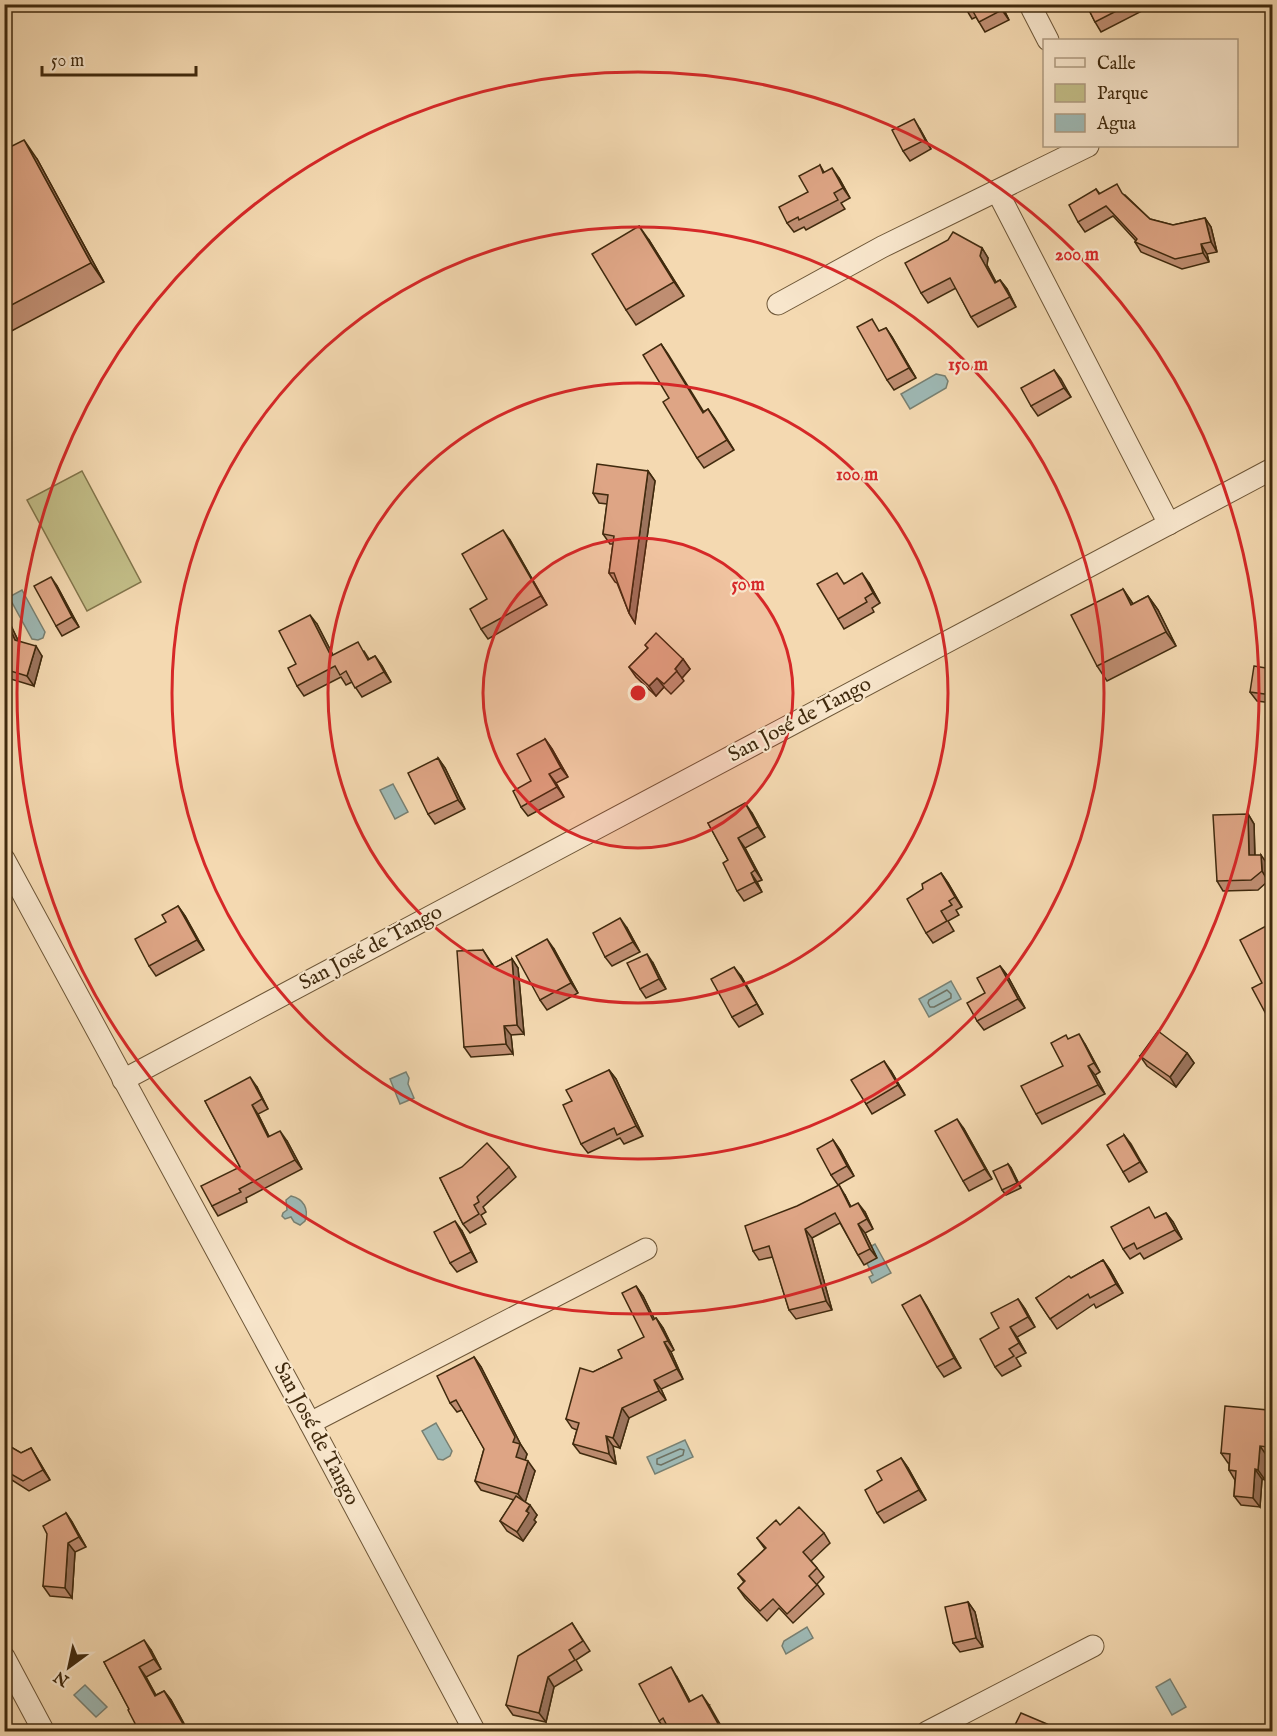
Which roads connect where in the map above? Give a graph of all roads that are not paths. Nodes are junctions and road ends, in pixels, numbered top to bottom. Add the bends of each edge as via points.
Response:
1 (1032, 9) dead end
2 (1047, 39) edge
3 (1086, 147) edge
4 (997, 191) junction
5 (778, 304) dead end
6 (1272, 469) edge
7 (1169, 524) junction
8 (4, 859) edge
9 (123, 1080) junction
10 (646, 1249) dead end
11 (310, 1423) junction
12 (1093, 1646) dead end
13 (4, 1657) edge
14 (44, 1731) edge
15 (475, 1731) edge
16 (927, 1731) edge

1 - 2 street
3 - 4 street
4 - 5 street
4 - 7 street
6 - 7 street, San José de Tango
7 - 9 street, San José de Tango
8 - 9 street
9 - 11 street, San José de Tango
10 - 11 street
11 - 15 street, San José de Tango
12 - 16 street
13 - 14 street

